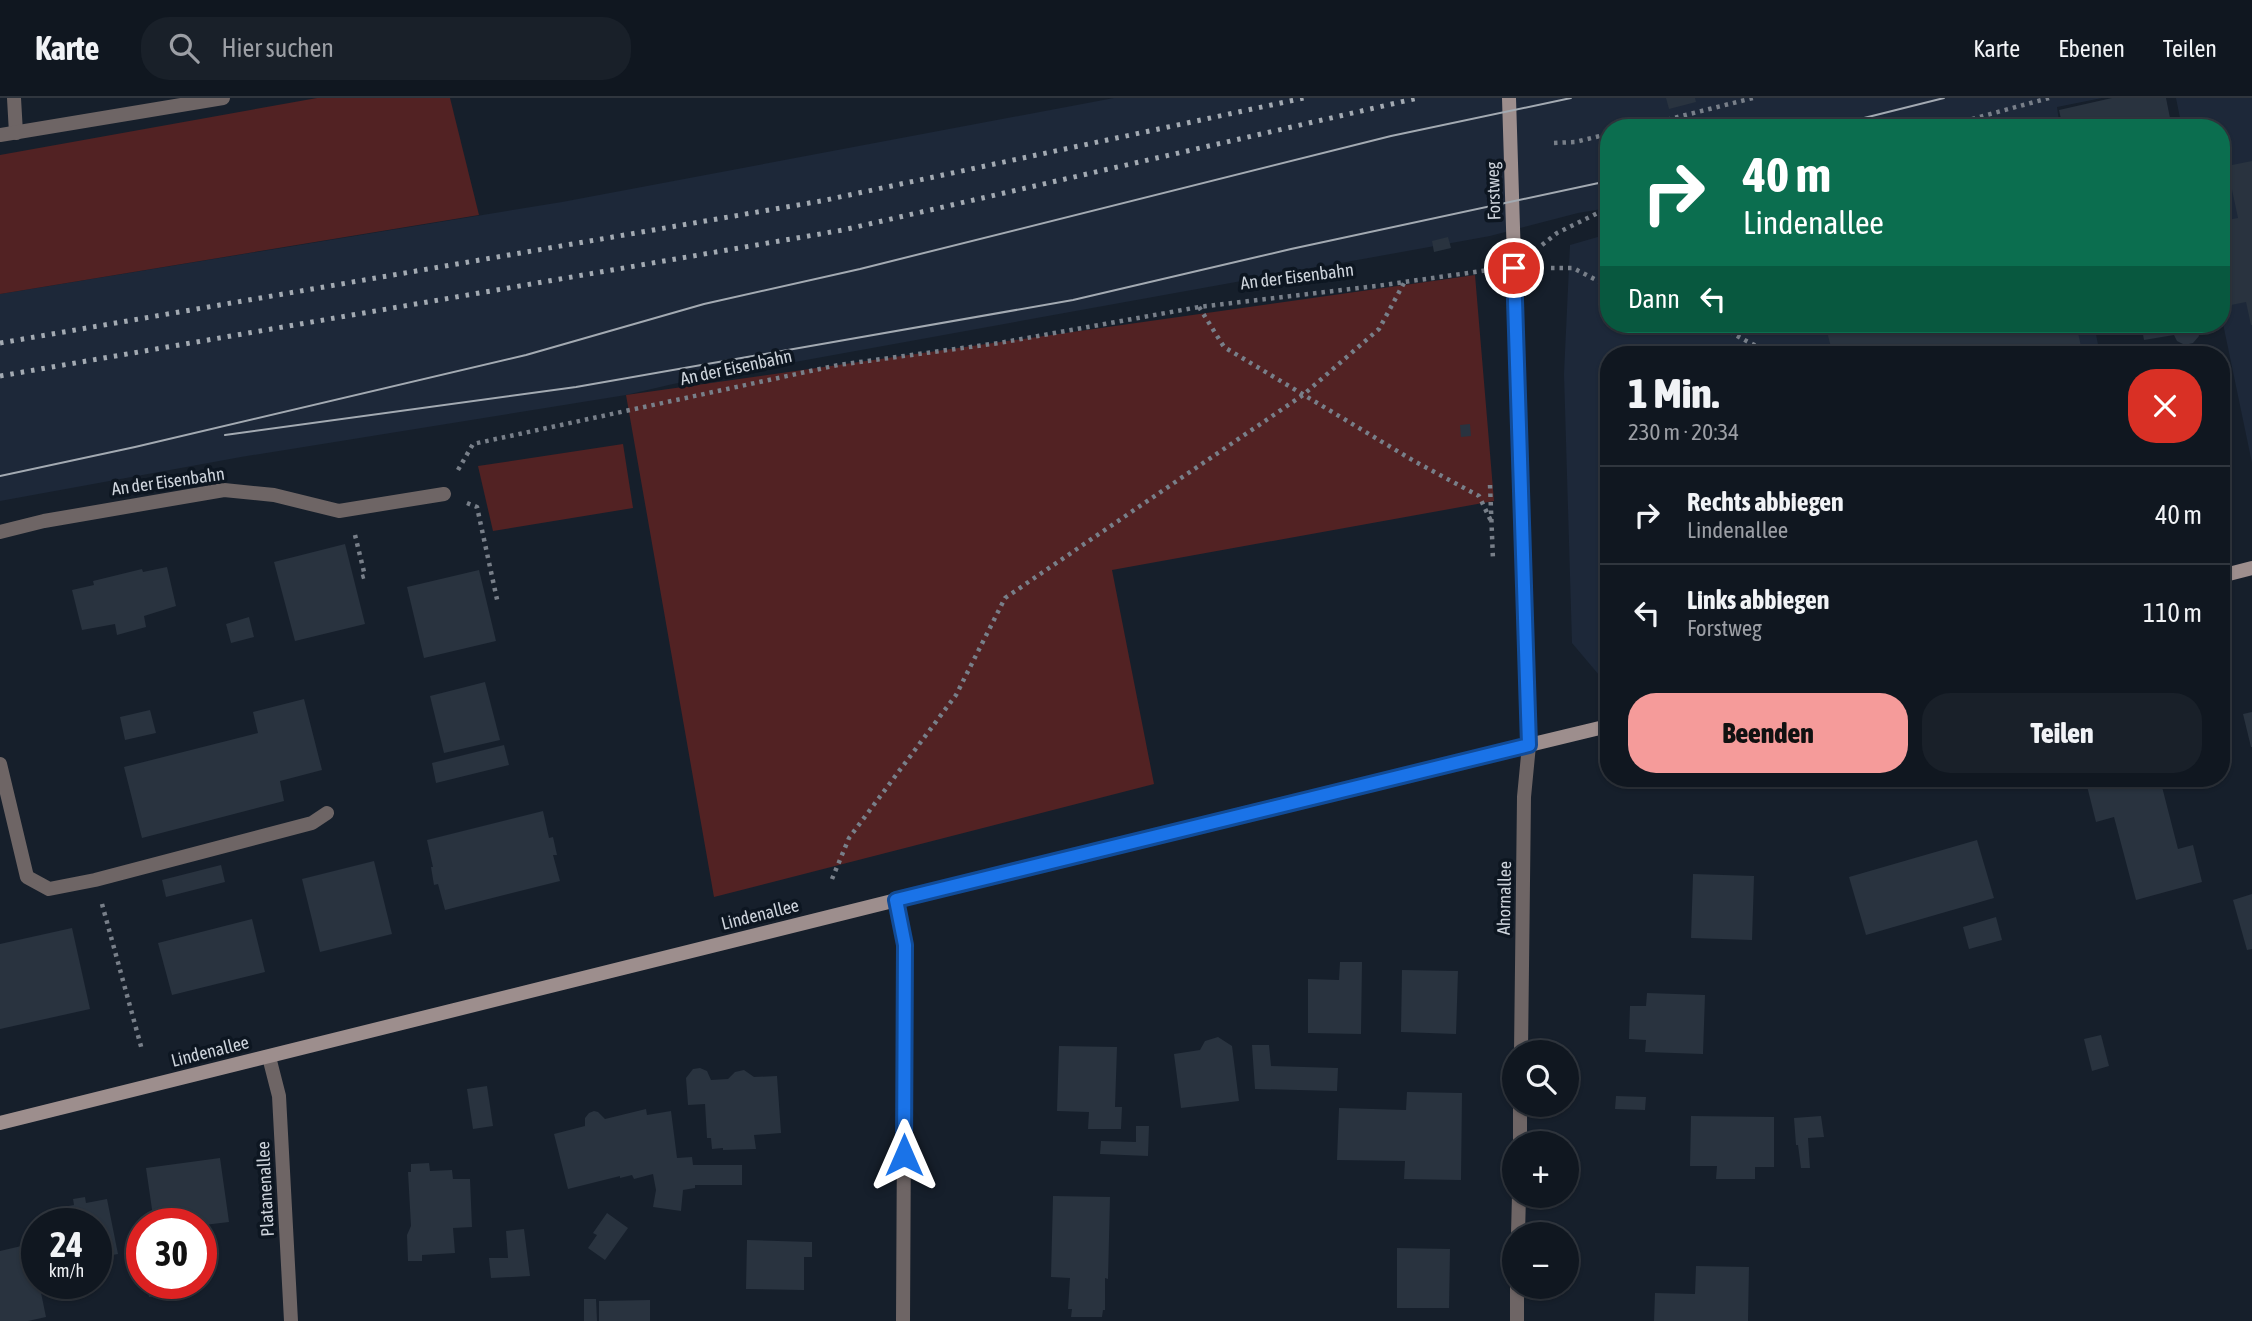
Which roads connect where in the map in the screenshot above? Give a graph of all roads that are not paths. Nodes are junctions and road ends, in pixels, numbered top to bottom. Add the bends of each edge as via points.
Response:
1 (13, 98) edge
2 (223, 98) edge
3 (1509, 98) edge
4 (16, 133) junction
5 (0, 135) edge
6 (444, 494) road end
7 (0, 532) edge
8 (2252, 568) edge
9 (2230, 574) edge
10 (1600, 728) edge
11 (1529, 745) junction
12 (0, 764) edge
13 (327, 813) dead end
14 (896, 900) junction
15 (1521, 1040) edge
16 (269, 1057) junction
17 (0, 1123) edge
18 (1517, 1299) edge
19 (291, 1321) edge
20 (903, 1321) edge
21 (1517, 1321) edge

1 - 4 street
2 - 4 street
3 - 11 main road, Forstweg
4 - 5 street
6 - 7 street, An der Eisenbahn via 339,511 274,495 224,490
8 - 9 main road
10 - 11 main road, Lindenallee
11 - 14 main road, Lindenallee
11 - 15 street, Ahornallee via 1524,797
12 - 13 street via 27,877 50,889 312,823
14 - 16 main road, Lindenallee
14 - 20 street via 905,945
16 - 17 main road, Lindenallee
16 - 19 street, Platanenallee via 279,1096
18 - 21 street

